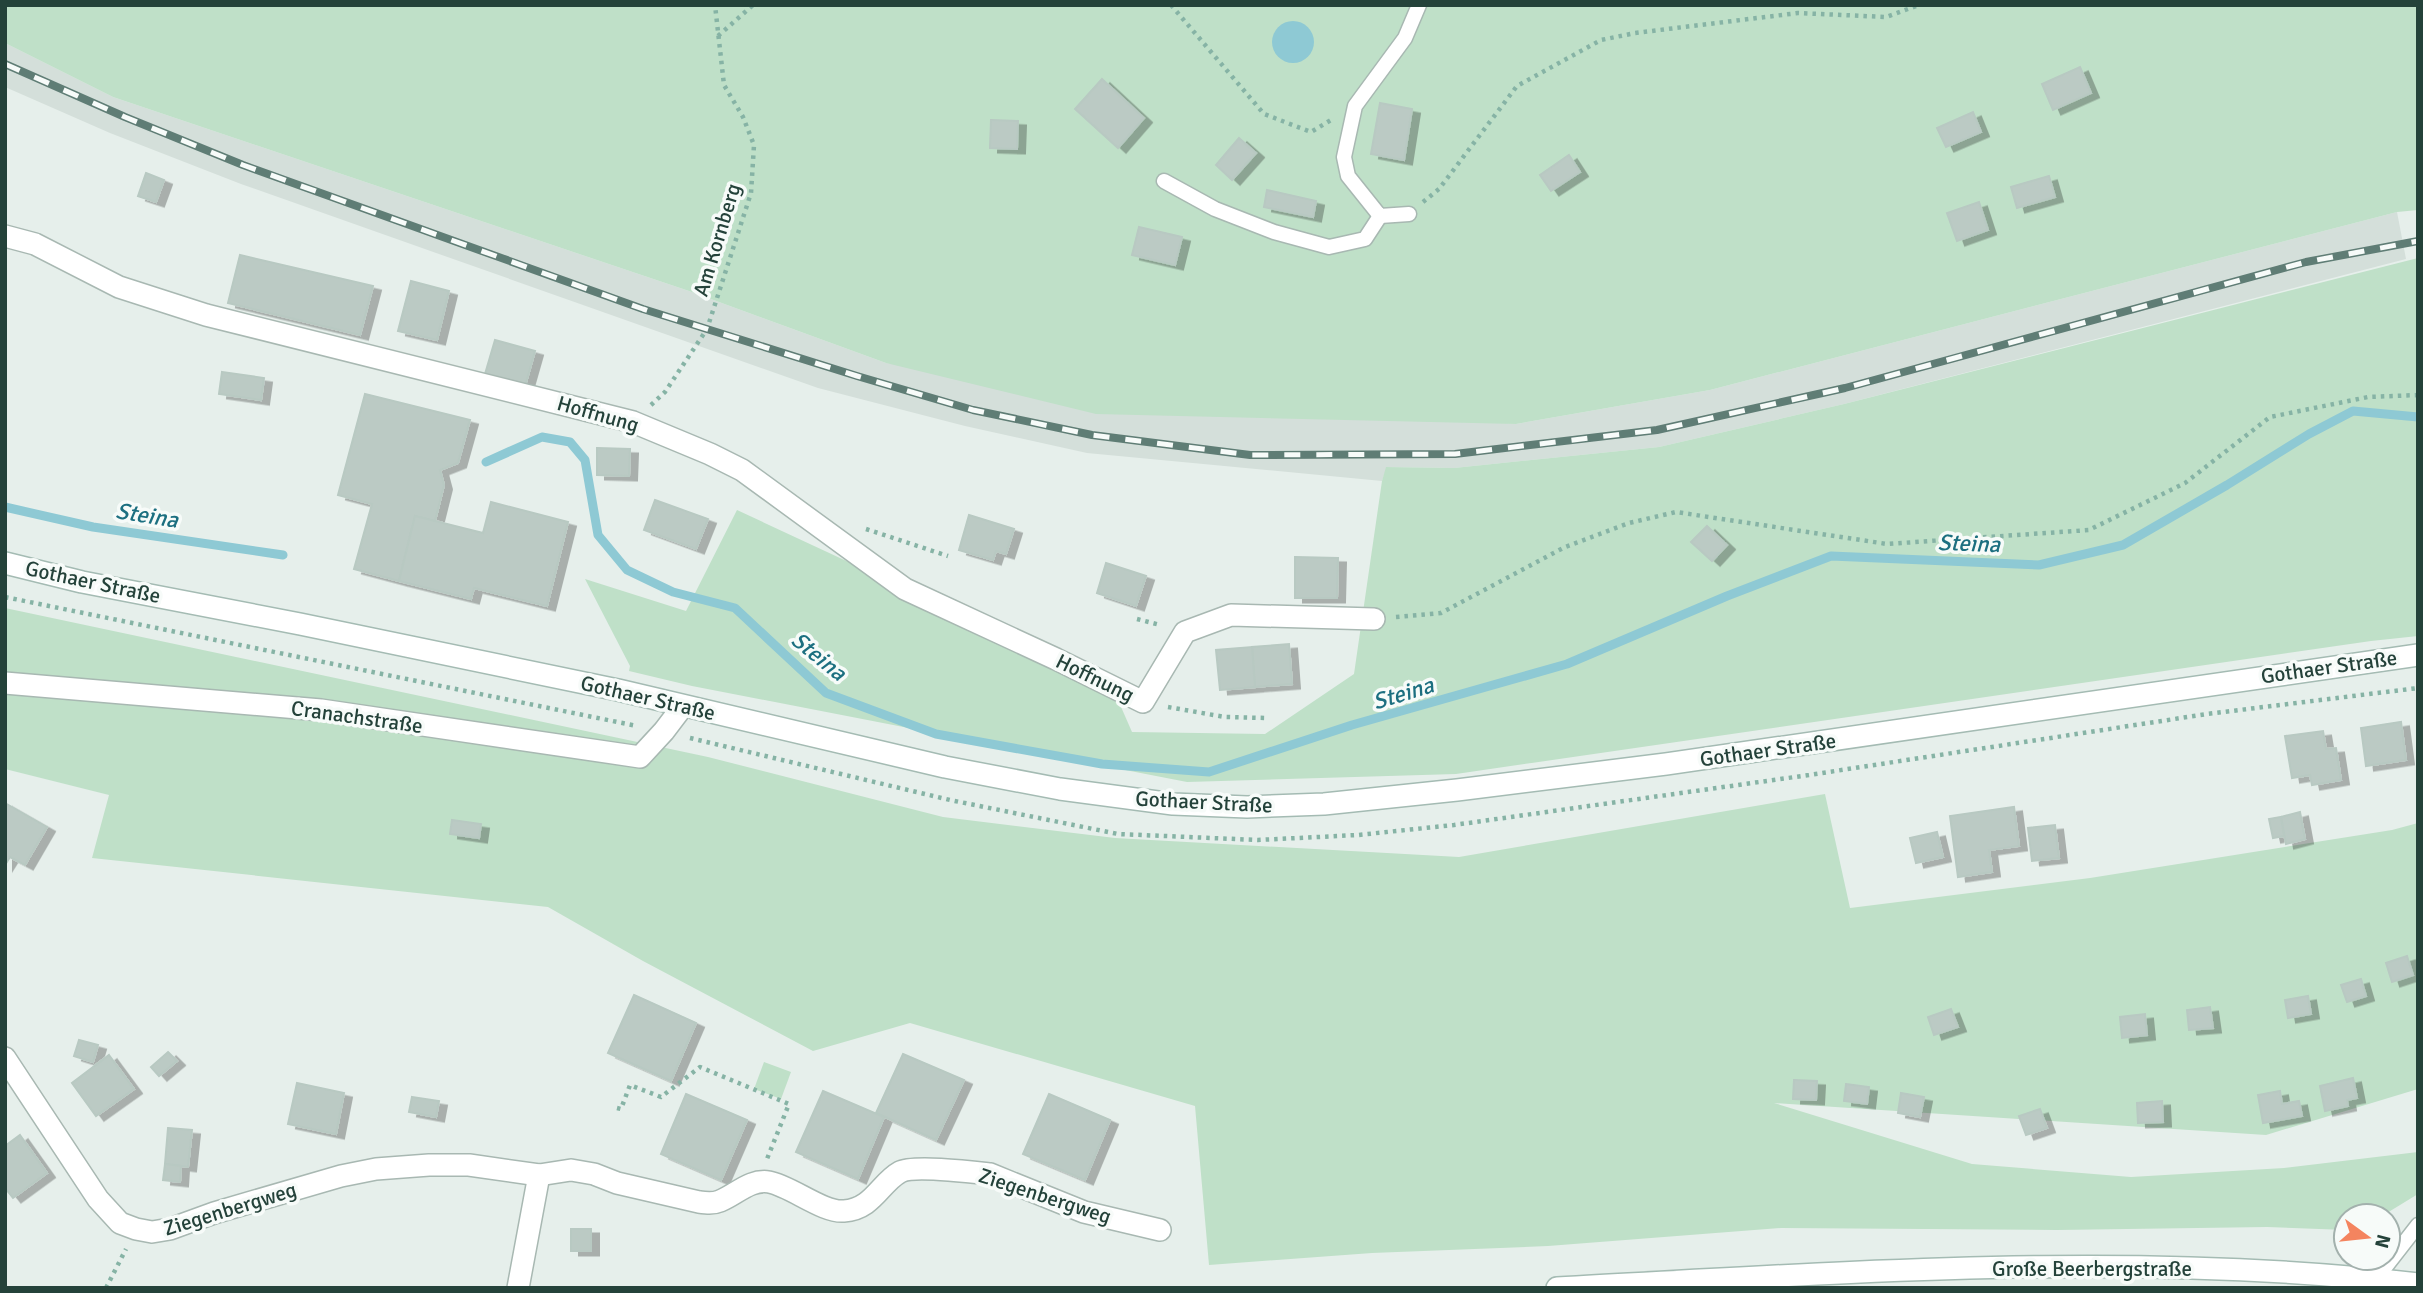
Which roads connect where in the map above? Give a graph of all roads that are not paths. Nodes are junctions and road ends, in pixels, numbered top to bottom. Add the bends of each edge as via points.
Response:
1 (1419, 5) edge
2 (1164, 181) dead end
3 (1409, 214) road end
4 (1380, 216) junction
5 (5, 236) edge
6 (5, 563) edge
7 (1374, 619) road end
8 (2418, 655) edge
9 (5, 683) edge
10 (683, 706) junction
11 (5, 1058) edge
12 (539, 1175) junction
13 (2418, 1225) edge
14 (1160, 1230) dead end
15 (2376, 1279) junction
16 (1838, 1280) edge
17 (2418, 1284) edge
18 (518, 1288) edge
19 (1557, 1288) edge

1 - 4 lane via 1405,38 1355,106 1344,157 1348,176
2 - 4 lane via 1215,209 1329,247 1365,239
3 - 4 lane
5 - 7 street, Hoffnung via 36,244 119,287 206,315 633,422 742,470 905,589 1143,702 1185,632 1231,615
6 - 10 street, Gothaer Straße
8 - 10 street, Gothaer Straße via 1653,766 1324,804 1247,807 1173,804 1060,789
9 - 10 street, Cranachstraße via 321,710 640,757
11 - 12 street, Ziegenbergweg via 98,1199 120,1223 135,1229 170,1229 246,1203 376,1169 469,1165
12 - 14 street, Ziegenbergweg via 571,1170 712,1203 757,1182 770,1182 846,1211 866,1204 898,1173 909,1169 990,1174 1084,1212
12 - 18 street
13 - 15 lane
15 - 16 street, Große Beerbergstraße via 2171,1268 2038,1267
15 - 17 street, Große Beerbergstraße
16 - 19 street, Große Beerbergstraße

